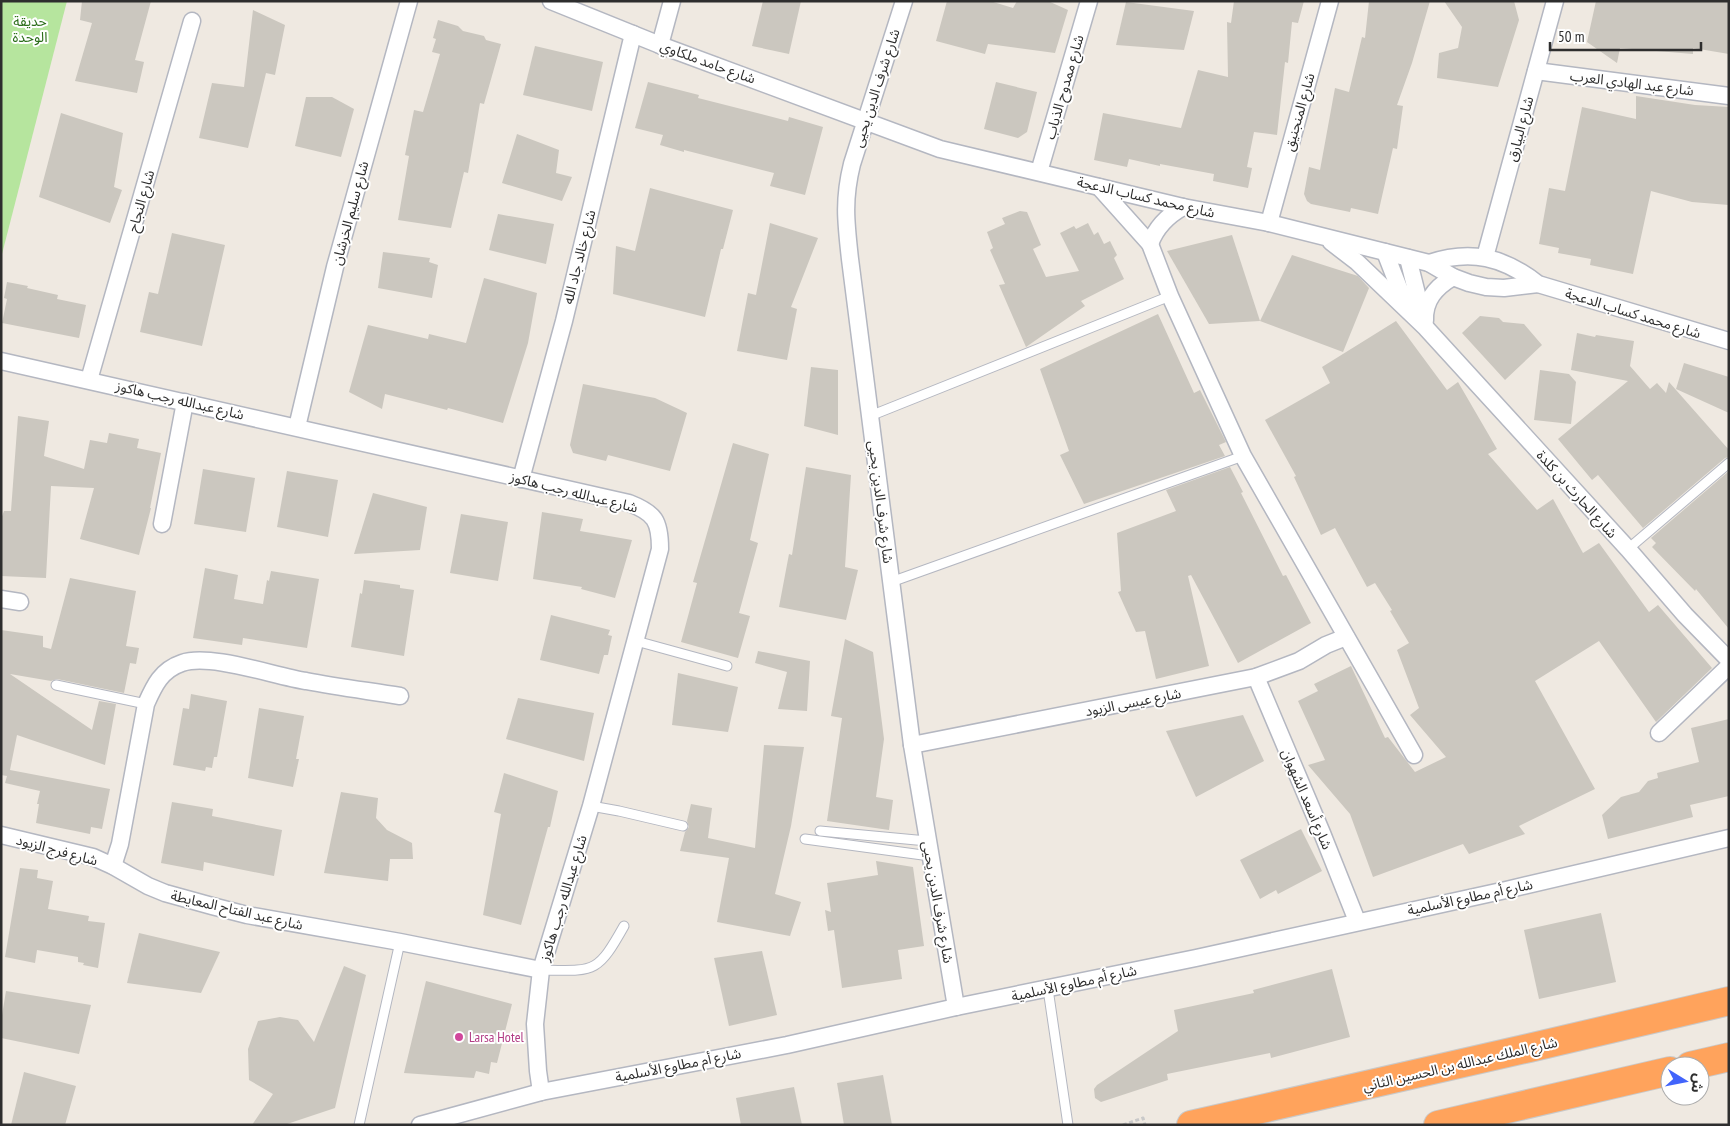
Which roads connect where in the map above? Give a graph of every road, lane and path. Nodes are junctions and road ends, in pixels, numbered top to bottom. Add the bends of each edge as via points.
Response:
1 (409, 1) edge
2 (672, 1) edge
3 (904, 1) edge
4 (1089, 1) edge
5 (1330, 1) edge
6 (1555, 1) edge
7 (557, 2) edge
8 (192, 21) dead end
9 (633, 34) junction
10 (660, 44) junction
11 (1536, 71) junction
12 (1729, 96) edge
13 (866, 121) junction
14 (1039, 172) junction
15 (1099, 187) junction
16 (1183, 206) junction
17 (1268, 223) junction
18 (1324, 238) junction
19 (1150, 244) junction
20 (1385, 252) junction
21 (1484, 257) junction
22 (1408, 258) junction
23 (1429, 262) junction
24 (1453, 277) junction
25 (1538, 284) junction
26 (1170, 296) junction
27 (1426, 328) junction
28 (1729, 342) edge
29 (1, 361) edge
30 (89, 380) junction
31 (185, 402) junction
32 (870, 416) junction
33 (297, 427) junction
34 (1243, 456) junction
35 (1729, 463) edge
36 (521, 479) junction
37 (162, 524) dead end
38 (1628, 549) junction
39 (891, 582) junction
40 (1, 599) edge
41 (20, 602) dead end
42 (1346, 637) junction
43 (636, 641) junction
44 (1729, 660) edge
45 (727, 666) dead end
46 (1729, 666) edge
47 (1256, 677) junction
48 (56, 685) dead end
49 (400, 696) dead end
50 (146, 704) junction
51 (1659, 733) dead end
52 (912, 745) junction
53 (1414, 755) dead end
54 (590, 806) junction
55 (683, 826) dead end
56 (820, 830) dead end
57 (1, 835) edge
58 (1729, 838) edge
59 (805, 839) dead end
60 (929, 849) junction
61 (113, 866) junction
62 (1357, 921) junction
63 (624, 926) dead end
64 (400, 942) junction
65 (541, 970) junction
66 (1048, 989) junction
67 (1729, 1001) edge
68 (956, 1007) junction
69 (1729, 1057) edge
70 (1710, 1061) edge
71 (1660, 1073) edge
72 (541, 1092) junction
73 (1123, 1124) edge
74 (359, 1125) edge
75 (420, 1125) edge
76 (1068, 1125) edge
77 (1145, 1125) edge
78 (1191, 1125) edge
79 (1438, 1125) edge

1 - 33 street, شارع سليم الخرشان via 335,268
2 - 10 street
3 - 13 street, شارع شرف الدين يحيى
4 - 14 street, شارع ممدوح الذياب
5 - 17 street, شارع المنجنيق
6 - 11 street, شارع البيارق
7 - 9 street, شارع حامد ملكاوي
8 - 30 street, شارع النجاح
9 - 10 street, شارع حامد ملكاوي
9 - 36 street, شارع خالد جاد الله via 564,321
10 - 13 street, شارع حامد ملكاوي
11 - 12 street, شارع عبد الهادي العرب
11 - 21 street, شارع البيارق
13 - 14 street, شارع محمد كساب الدعجة via 940,149
13 - 32 street, شارع شرف الدين يحيى via 847,186 845,209
14 - 15 street, شارع محمد كساب الدعجة
15 - 16 street, شارع محمد كساب الدعجة
15 - 19 street
16 - 17 street, شارع محمد كساب الدعجة
16 - 19 street via 1167,217
17 - 18 street, شارع محمد كساب الدعجة
18 - 20 street, شارع محمد كساب الدعجة
18 - 27 street, شارع الحارث بن كلدة via 1357,262
19 - 26 street
20 - 22 street, شارع محمد كساب الدعجة
20 - 27 street, شارع الحارث بن كلدة via 1405,298
21 - 23 street, شارع محمد كساب الدعجة via 1456,256
21 - 25 street, شارع محمد كساب الدعجة via 1513,267
22 - 23 street, شارع محمد كساب الدعجة
22 - 27 street, شارع الحارث بن كلدة
23 - 24 street, شارع محمد كساب الدعجة
24 - 25 street, شارع محمد كساب الدعجة via 1486,287
24 - 27 street via 1433,292 1426,309
25 - 28 street, شارع محمد كساب الدعجة
26 - 32 lane
26 - 34 street
27 - 38 street, شارع الحارث بن كلدة
29 - 30 street, شارع عبدالله رجب هاكوز
30 - 31 street, شارع عبدالله رجب هاكوز
31 - 33 street, شارع عبدالله رجب هاكوز
31 - 37 street
32 - 39 street, شارع شرف الدين يحيى
33 - 36 street, شارع عبدالله رجب هاكوز
34 - 39 lane
34 - 42 street
35 - 38 lane
36 - 43 street, شارع عبدالله رجب هاكوز via 629,503 650,512 660,533 660,549
38 - 44 street, شارع الحارث بن كلدة via 1684,615
39 - 52 street, شارع شرف الدين يحيى
40 - 41 street
42 - 47 street, شارع عيسى الزيود
42 - 53 street
43 - 45 lane
43 - 54 street, شارع عبدالله رجب هاكوز
46 - 51 street
47 - 52 street, شارع عيسى الزيود
47 - 62 street, شارع أسعد الشهوان
48 - 50 lane
49 - 50 street via 306,682 197,659 169,668 153,687
50 - 61 street
52 - 60 street, شارع شرف الدين يحيى
54 - 55 lane
54 - 65 street, شارع عبدالله رجب هاكوز
56 - 60 lane
57 - 61 street, شارع فرج الزيود via 73,851
58 - 62 street, شارع أم مطاوع الأسلمية
59 - 60 lane
60 - 68 street, شارع شرف الدين يحيى
61 - 64 street, شارع عبد الفتاح المعايطة via 165,893 212,906
62 - 66 street, شارع أم مطاوع الأسلمية
63 - 65 lane via 608,955 597,965 585,970
64 - 65 street, شارع عبد الفتاح المعايطة
64 - 74 lane
65 - 72 street, شارع عبدالله رجب هاكوز via 535,1024
66 - 68 street, شارع أم مطاوع الأسلمية
66 - 76 lane
67 - 78 highway, شارع الملك عبدالله بن الحسين الثاني
68 - 72 street, شارع أم مطاوع الأسلمية via 787,1045
69 - 70 highway
71 - 79 highway
72 - 75 street, شارع أم مطاوع الأسلمية
73 - 77 path via 1143,1118

